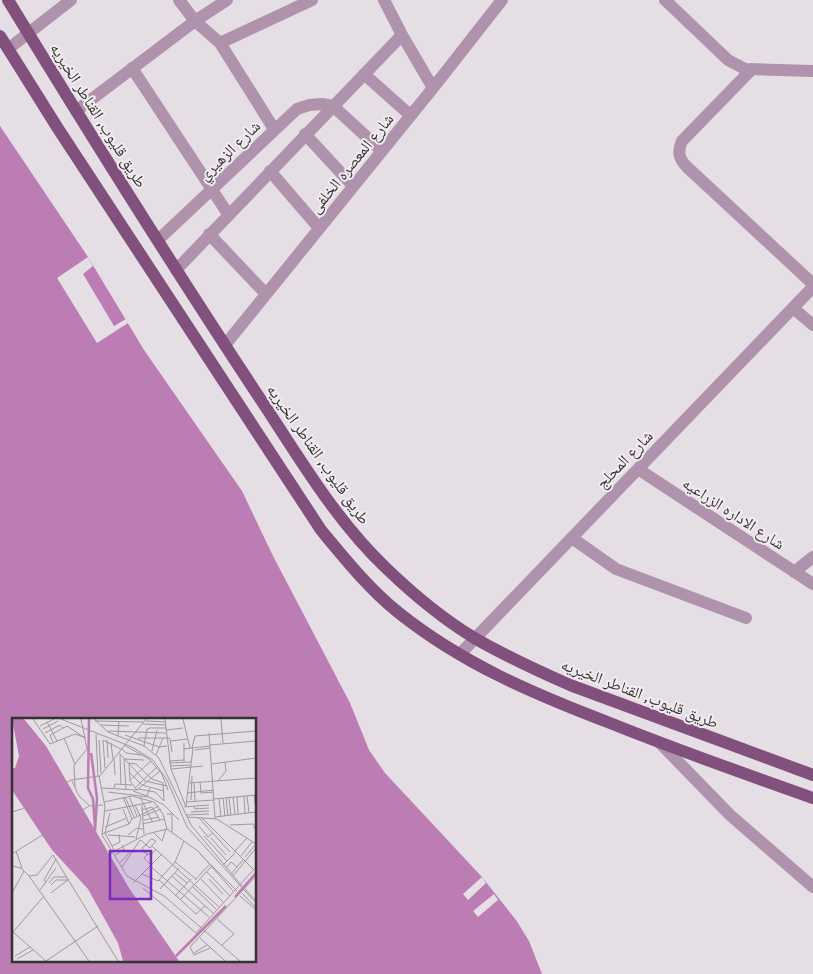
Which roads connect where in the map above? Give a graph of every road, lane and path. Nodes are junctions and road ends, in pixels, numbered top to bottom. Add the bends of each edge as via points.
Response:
1 (8, 0) edge
2 (71, 0) edge
3 (180, 0) edge
4 (227, 0) edge
5 (312, 0) edge
6 (384, 0) edge
7 (502, 0) edge
8 (665, 0) edge
9 (195, 21) junction
10 (28, 34) junction
11 (402, 35) junction
12 (0, 36) edge
13 (220, 43) junction
14 (8, 49) junction
15 (132, 68) junction
16 (752, 69) junction
17 (813, 71) edge
18 (364, 74) junction
19 (434, 88) junction
20 (333, 106) junction
21 (76, 111) junction
22 (410, 115) junction
23 (274, 129) junction
24 (305, 134) junction
25 (382, 151) junction
26 (270, 171) junction
27 (353, 186) junction
28 (212, 189) junction
29 (228, 214) junction
30 (319, 228) junction
31 (209, 234) junction
32 (158, 240) junction
33 (176, 270) junction
34 (813, 286) edge
35 (266, 294) junction
36 (793, 308) junction
37 (813, 325) edge
38 (225, 345) junction
39 (638, 469) junction
40 (572, 538) junction
41 (813, 557) edge
42 (794, 572) junction
43 (813, 584) edge
44 (746, 618) dead end
45 (475, 638) junction
46 (460, 654) junction
47 (660, 743) junction
48 (813, 775) edge
49 (813, 798) edge
50 (813, 887) edge

1 - 10 main road, طريق قليوب, القناطر الخيريه
2 - 10 street
3 - 9 street
4 - 9 street
5 - 13 street
6 - 11 street
7 - 19 street, شارع المعصره الخلفى
8 - 16 street via 728,60
9 - 13 street
9 - 15 street
10 - 14 street
10 - 21 main road, طريق قليوب, القناطر الخيريه
11 - 18 street
11 - 19 street
12 - 14 main road
13 - 23 street
14 - 46 main road via 321,530 345,560 398,612
15 - 21 street
15 - 28 street
16 - 17 street
16 - 34 street via 682,141 679,155 687,168
18 - 20 street
18 - 22 street
19 - 22 street, شارع المعصره الخلفى
20 - 23 street, شارع الزهيري via 309,105 297,109
20 - 24 street
20 - 25 street
21 - 32 main road, طريق قليوب, القناطر الخيريه
22 - 25 street, شارع المعصره الخلفى
23 - 28 street, شارع الزهيري
24 - 26 street
24 - 27 street
25 - 27 street, شارع المعصره الخلفى
26 - 29 street
26 - 30 street
27 - 30 street, شارع المعصره الخلفى
28 - 29 street
28 - 32 street, شارع الزهيري
29 - 31 street
30 - 35 street, شارع المعصره الخلفى
31 - 33 street
31 - 35 street
32 - 33 main road, طريق قليوب, القناطر الخيريه
33 - 38 main road, طريق قليوب, القناطر الخيريه
34 - 36 street, شارع المحلج
35 - 38 street, شارع المعصره الخلفى
36 - 37 street
36 - 39 street, شارع المحلج
38 - 45 main road, طريق قليوب, القناطر الخيريه via 338,515 361,543 415,594
39 - 40 street, شارع المحلج
39 - 42 street, شارع الاداره الزراعيه
40 - 44 street via 616,569
40 - 45 street, شارع المحلج
41 - 42 street
42 - 43 street, شارع الاداره الزراعيه
45 - 46 street, شارع المحلج
45 - 48 main road, طريق قليوب, القناطر الخيريه via 570,685
46 - 47 main road via 524,689
47 - 49 main road
47 - 50 street via 730,815

